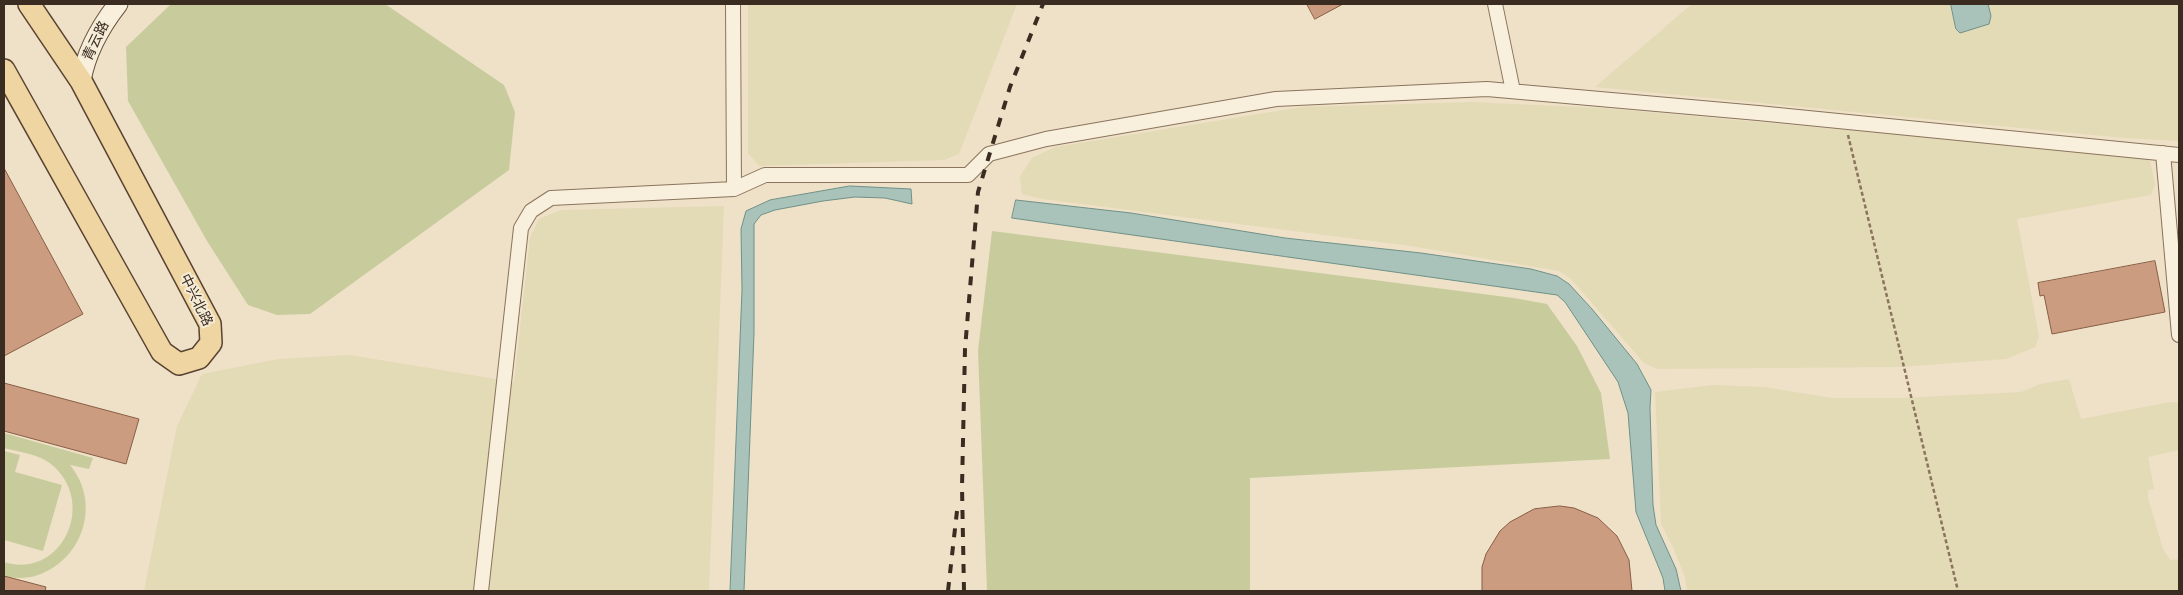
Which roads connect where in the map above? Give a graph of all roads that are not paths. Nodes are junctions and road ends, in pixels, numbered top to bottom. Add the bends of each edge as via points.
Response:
1 (29, 4) edge
2 (118, 4) edge
3 (733, 4) edge
4 (1495, 4) edge
5 (4, 70) edge
6 (81, 81) junction
7 (1513, 91) junction
8 (10, 95) edge
9 (2163, 153) junction
10 (2179, 155) edge
11 (734, 189) junction
12 (2179, 329) edge
13 (481, 591) edge

1 - 6 main road, 中兴北路
2 - 6 street, 青云路 via 106,19 85,60
3 - 11 street
4 - 7 street
5 - 8 main road, 中兴北路
6 - 8 main road, 中兴北路 via 210,324 211,343 199,358 179,364 162,352
7 - 9 street
7 - 11 street via 1487,89 1276,99 1046,139 989,154 968,175 766,175
9 - 10 street
9 - 12 street
11 - 13 street via 551,198 531,211 521,228

